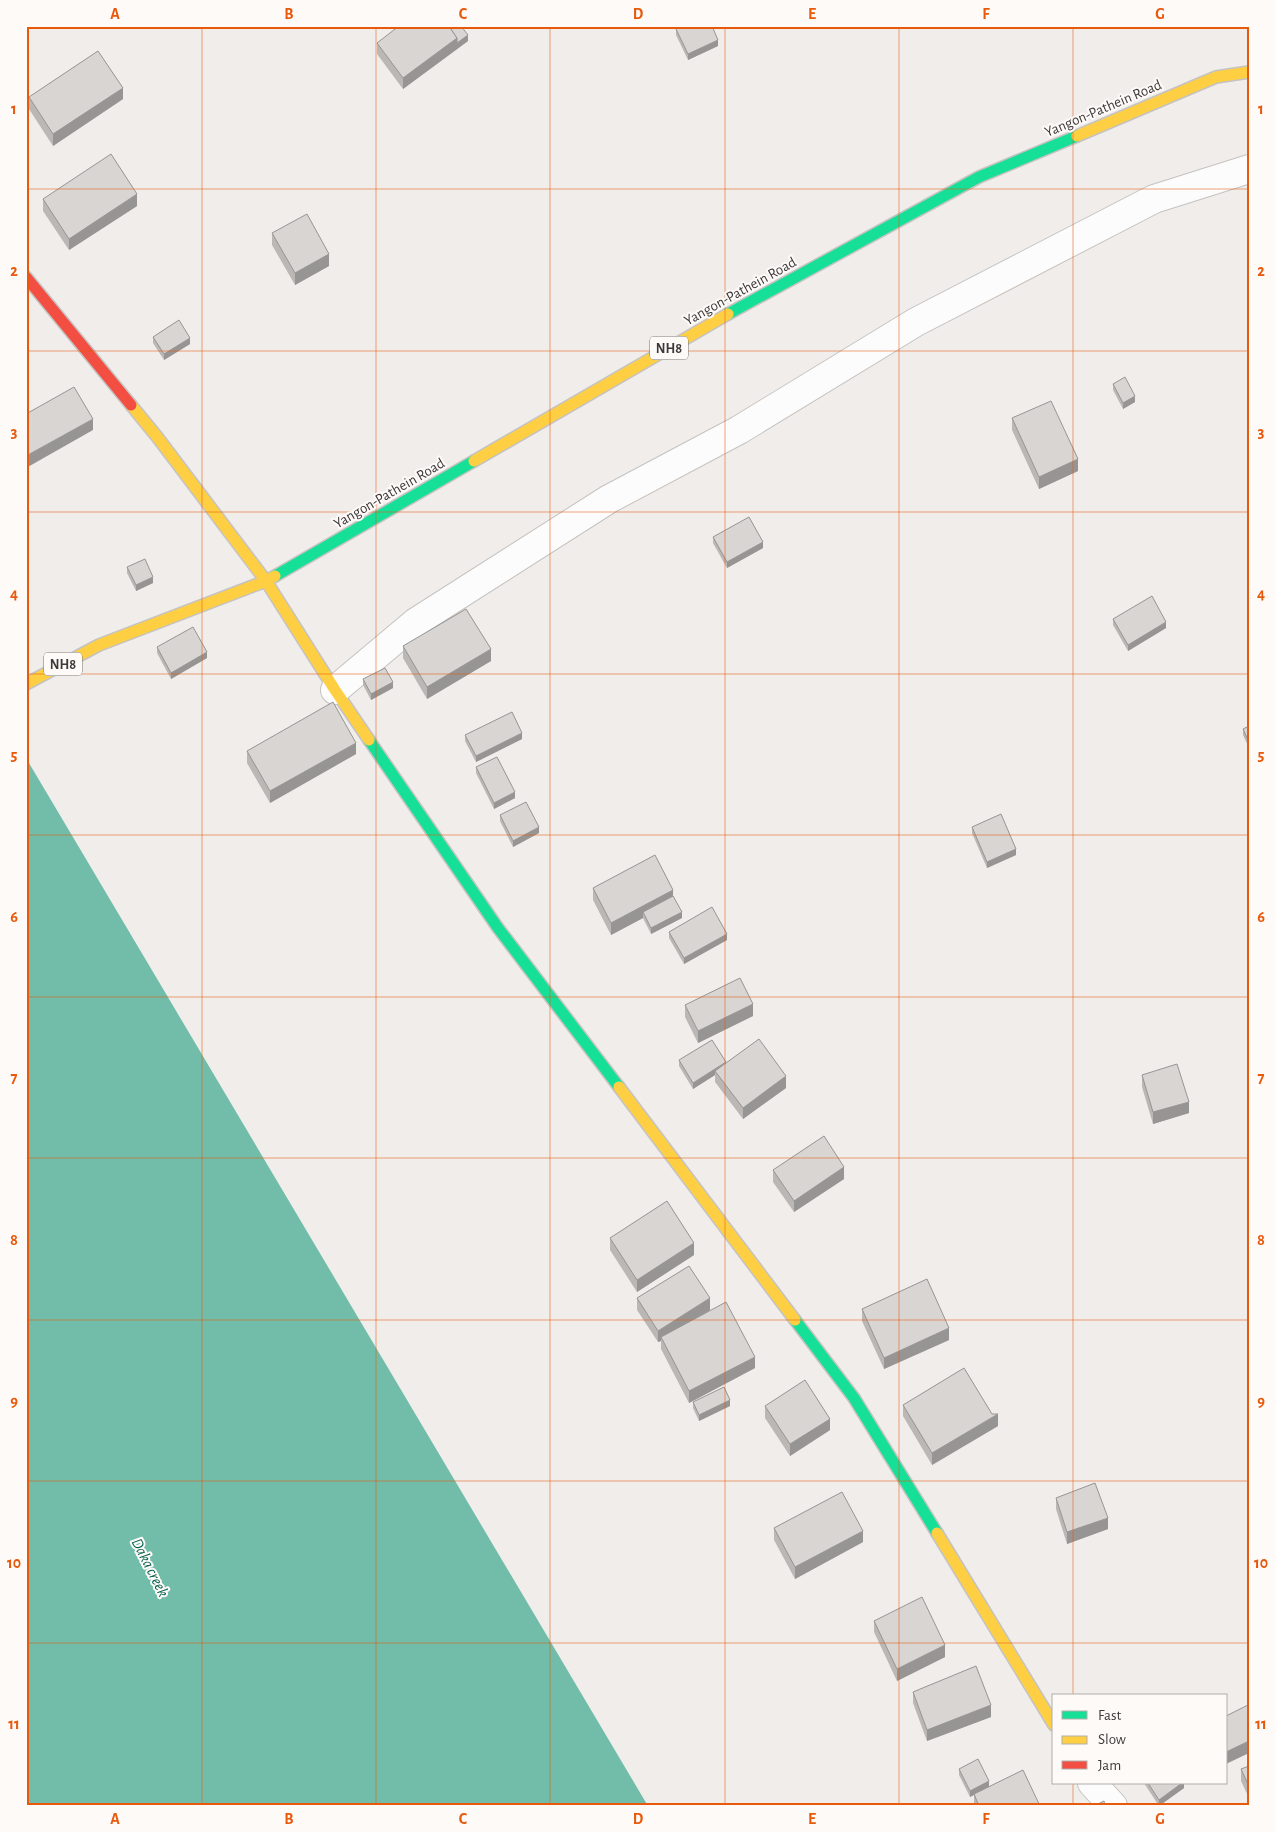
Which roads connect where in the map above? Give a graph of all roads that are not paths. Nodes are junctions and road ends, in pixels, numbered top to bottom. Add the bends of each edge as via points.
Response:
1 (1249, 72) edge
2 (1249, 168) edge
3 (26, 277) edge
4 (266, 581) junction
5 (26, 684) edge
6 (335, 690) junction
7 (1052, 1722) edge
8 (1093, 1784) edge
9 (1113, 1806) edge

1 - 4 main road, Yangon-Pathein Road / NH8 via 1216,77 979,177 720,318
2 - 6 street via 1154,199 916,322 739,430 609,498 416,622
3 - 4 main road via 158,438
4 - 5 main road, Yangon-Pathein Road / NH8 via 99,645
4 - 6 main road
6 - 7 main road via 498,928 854,1398
8 - 9 street

